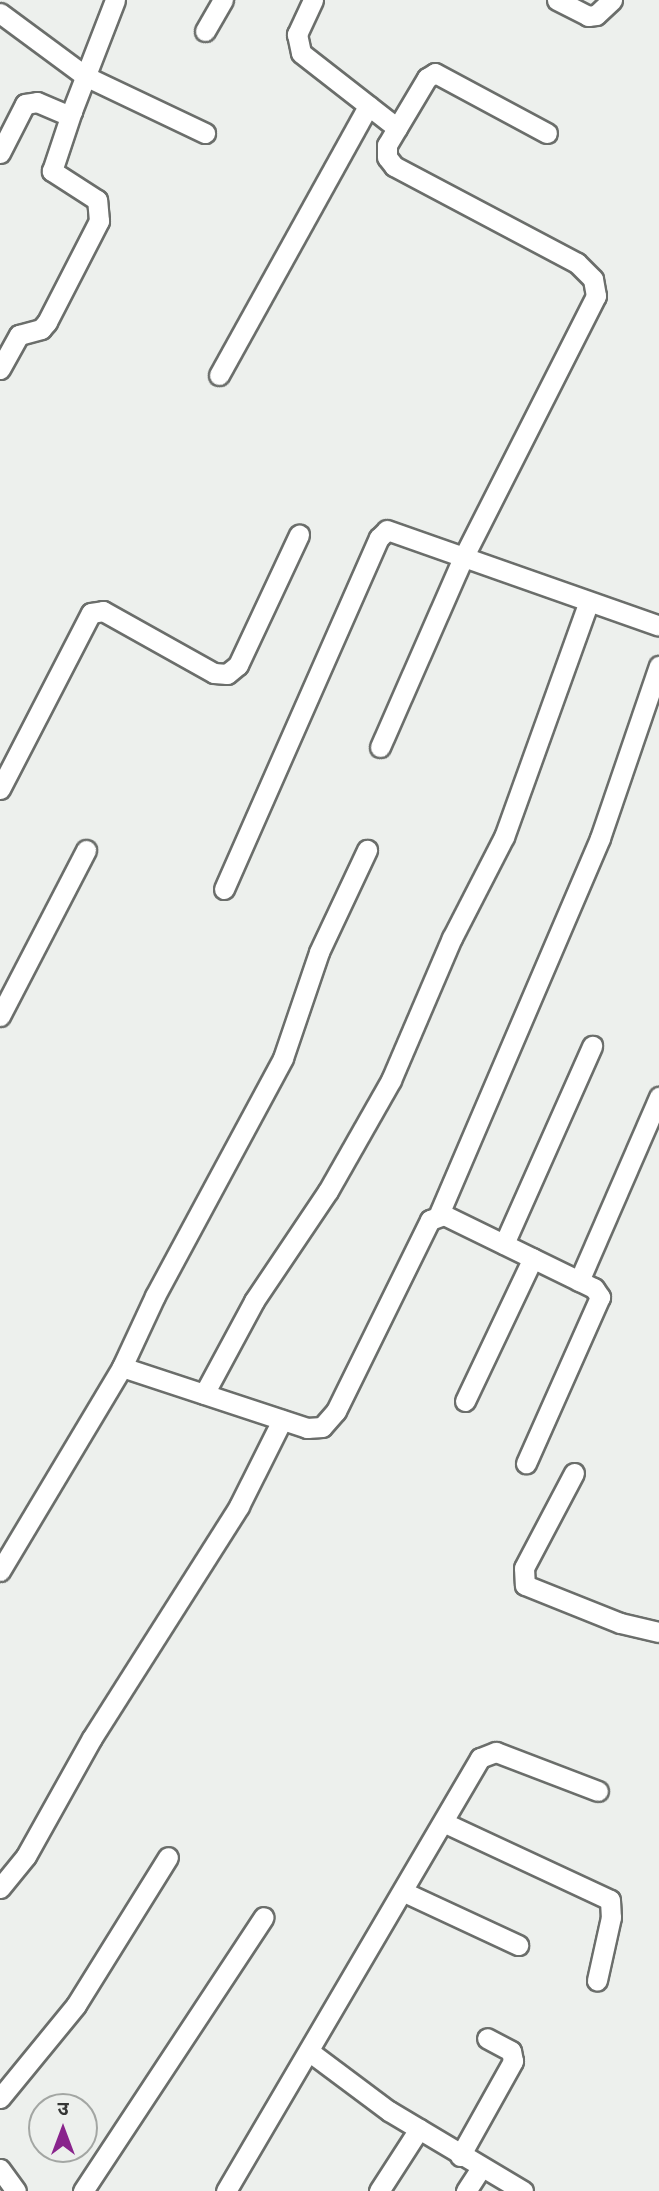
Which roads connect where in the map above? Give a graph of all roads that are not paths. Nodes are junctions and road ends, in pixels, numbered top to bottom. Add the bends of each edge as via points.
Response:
1 (116, 0) edge
2 (223, 0) edge
3 (313, 0) edge
4 (612, 0) edge
5 (560, 1) edge
6 (0, 13) edge
7 (205, 31) dead end
8 (85, 76) junction
9 (368, 106) junction
10 (72, 111) junction
11 (397, 128) junction
12 (205, 133) dead end
13 (547, 133) dead end
14 (0, 153) edge
15 (0, 369) edge
16 (219, 375) dead end
17 (299, 535) dead end
18 (463, 558) junction
19 (588, 604) junction
20 (659, 626) edge
21 (659, 666) edge
22 (380, 747) dead end
23 (0, 789) edge
24 (86, 850) dead end
25 (368, 850) dead end
26 (224, 888) dead end
27 (0, 1016) edge
28 (592, 1046) dead end
29 (659, 1097) edge
30 (439, 1214) junction
31 (504, 1244) junction
32 (533, 1258) junction
33 (579, 1281) junction
34 (122, 1367) junction
35 (204, 1394) junction
36 (465, 1401) dead end
37 (282, 1420) junction
38 (526, 1463) dead end
39 (574, 1473) dead end
40 (0, 1571) edge
41 (659, 1632) edge
42 (598, 1791) dead end
43 (445, 1823) junction
44 (168, 1857) dead end
45 (0, 1888) edge
46 (404, 1892) junction
47 (264, 1917) dead end
48 (517, 1945) dead end
49 (597, 1980) dead end
50 (487, 2038) dead end
51 (310, 2052) junction
52 (0, 2098) edge
53 (419, 2129) junction
54 (460, 2156) junction
55 (481, 2168) junction
56 (1, 2172) edge
57 (16, 2191) edge
58 (83, 2191) edge
59 (226, 2191) edge
60 (379, 2191) edge
61 (466, 2191) edge
62 (523, 2191) edge

1 - 8 street
2 - 7 street
3 - 9 street via 299,27 298,48
4 - 5 street via 596,15 588,16
6 - 8 street
8 - 10 street
8 - 12 street
9 - 11 street
9 - 16 street
10 - 14 street via 65,114 37,102 25,104
10 - 15 street via 51,171 97,201 99,221 47,323 19,335
11 - 13 street via 427,78 435,73
11 - 18 street via 387,145 389,162 577,263 596,286 594,305
17 - 23 street via 238,665 227,674 214,673 103,611 91,613
18 - 19 street
18 - 22 street
18 - 26 street via 396,531 387,530 379,538
19 - 20 street
19 - 35 street via 505,837 452,938 391,1080 328,1191 254,1301
21 - 30 street via 600,838
24 - 27 street
25 - 34 street via 319,952 283,1058
28 - 31 street
29 - 33 street
30 - 31 street
30 - 37 street via 430,1220 336,1411 316,1429
31 - 32 street
32 - 33 street
32 - 36 street
33 - 38 street via 598,1292 600,1301
34 - 35 street
34 - 40 street
35 - 37 street
37 - 45 street via 239,1506 92,1738 26,1856
39 - 41 street via 524,1568 525,1585 620,1623
42 - 43 street via 487,1752
43 - 46 street
43 - 49 street via 610,1900 611,1917
44 - 52 street via 76,2005
46 - 48 street
46 - 51 street
47 - 58 street
50 - 54 street via 511,2051 513,2061
51 - 53 street
51 - 59 street
53 - 54 street
53 - 60 street
54 - 55 street
55 - 61 street
55 - 62 street
56 - 57 street

